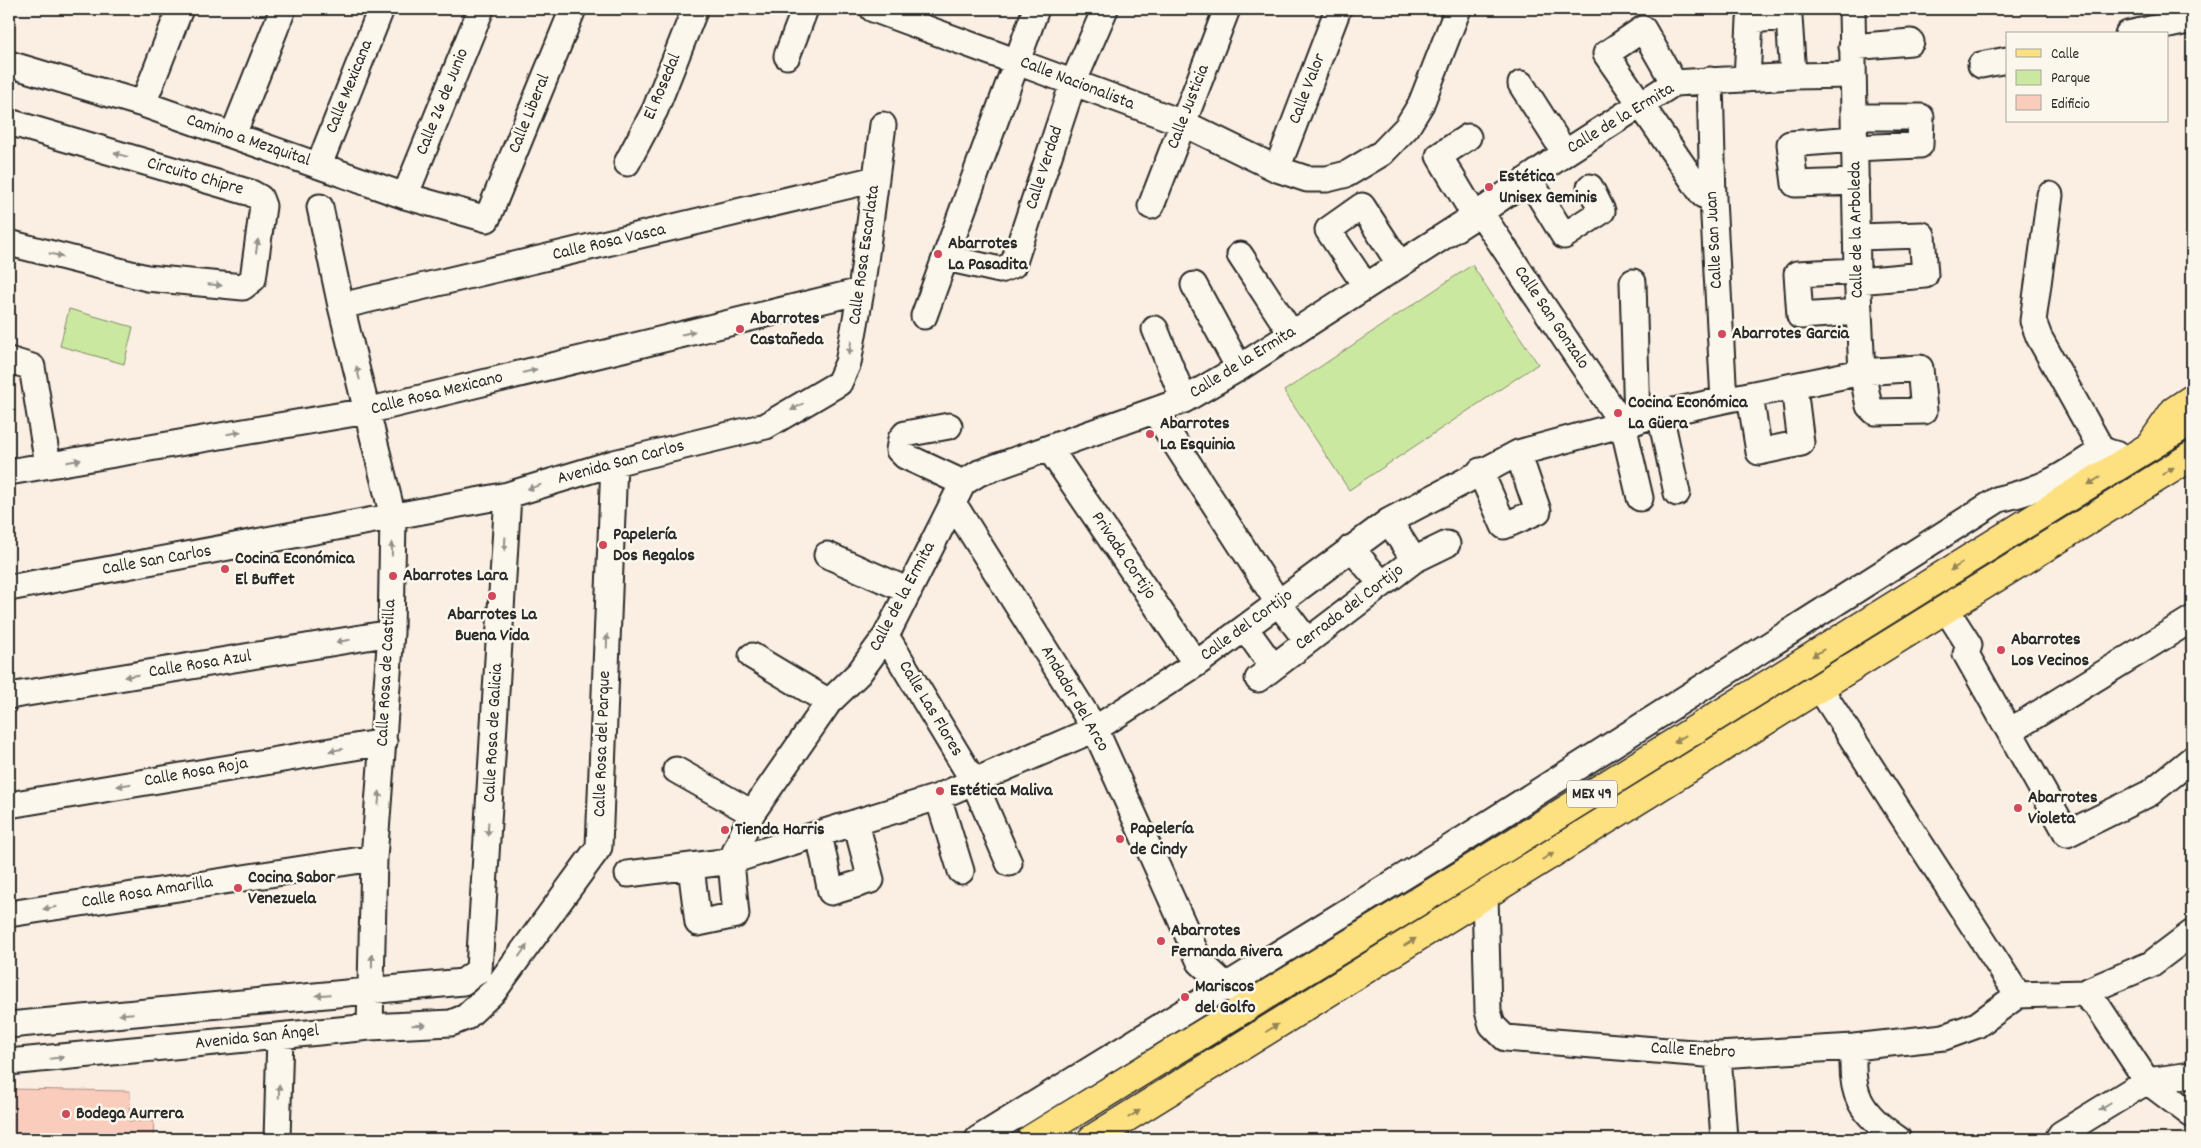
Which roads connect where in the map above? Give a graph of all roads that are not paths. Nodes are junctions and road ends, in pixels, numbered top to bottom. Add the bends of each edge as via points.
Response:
1 (180, 9) edge
2 (283, 9) edge
3 (381, 9) edge
4 (481, 9) edge
5 (573, 9) edge
6 (695, 9) edge
7 (805, 9) edge
8 (873, 9) edge
9 (1036, 9) edge
10 (1105, 9) edge
11 (1227, 9) edge
12 (1338, 9) edge
13 (1458, 9) edge
14 (1852, 9) edge
15 (916, 17) edge
16 (2192, 20) edge
17 (2137, 32) edge
18 (1911, 42) dead end
19 (1852, 47) junction
20 (787, 56) dead end
21 (1016, 60) junction
22 (2006, 60) edge
23 (9, 64) edge
24 (1982, 65) dead end
25 (1853, 75) junction
26 (1793, 76) junction
27 (1746, 79) junction
28 (1710, 80) junction
29 (1073, 83) junction
30 (1674, 83) junction
31 (1521, 84) dead end
32 (1642, 103) junction
33 (143, 104) junction
34 (9, 122) edge
35 (1183, 123) junction
36 (883, 125) dead end
37 (1711, 131) junction
38 (232, 135) junction
39 (1855, 135) junction
40 (1468, 137) dead end
41 (1674, 151) junction
42 (1565, 152) junction
43 (627, 163) dead end
44 (318, 165) junction
45 (1277, 169) junction
46 (876, 179) junction
47 (1529, 179) junction
48 (1856, 182) junction
49 (1590, 187) dead end
50 (2050, 195) dead end
51 (405, 196) junction
52 (1713, 199) junction
53 (1151, 206) dead end
54 (320, 207) dead end
55 (1477, 214) junction
56 (487, 219) joint
57 (1857, 237) junction
58 (9, 243) edge
59 (1240, 255) dead end
60 (946, 258) junction
61 (1399, 263) junction
62 (1858, 276) junction
63 (1633, 282) dead end
64 (1194, 285) dead end
65 (1365, 285) junction
66 (861, 291) junction
67 (341, 306) junction
68 (1859, 312) junction
69 (924, 316) dead end
70 (1155, 329) dead end
71 (1291, 333) junction
72 (9, 360) edge
73 (1239, 368) junction
74 (1862, 372) junction
75 (839, 383) joint
76 (1794, 387) junction
77 (1750, 396) junction
78 (2192, 399) edge
79 (1184, 400) junction
80 (1724, 400) junction
81 (368, 411) junction
82 (1155, 412) junction
83 (1875, 412) joint
84 (1660, 414) junction
85 (2192, 420) edge
86 (1630, 423) junction
87 (949, 426) dead end
88 (1049, 448) junction
89 (2102, 450) junction
90 (2140, 452) junction
91 (1518, 453) junction
92 (2192, 456) edge
93 (1670, 461) junction
94 (614, 463) junction
95 (48, 465) junction
96 (1635, 470) junction
97 (1480, 471) junction
98 (9, 472) edge
99 (958, 493) junction
100 (1677, 493) dead end
101 (2029, 493) junction
102 (508, 495) junction
103 (1640, 498) dead end
104 (2054, 506) junction
105 (393, 517) junction
106 (1389, 521) junction
107 (1447, 544) dead end
108 (1351, 548) junction
109 (827, 555) dead end
110 (1414, 560) junction
111 (1380, 584) junction
112 (9, 588) edge
113 (908, 591) junction
114 (1279, 604) junction
115 (1940, 612) junction
116 (2192, 619) edge
117 (1245, 628) junction
118 (391, 634) junction
119 (886, 636) junction
120 (1307, 641) junction
121 (752, 656) dead end
122 (1196, 664) junction
123 (1819, 687) junction
124 (9, 696) edge
125 (829, 702) junction
126 (1095, 729) junction
127 (2010, 731) junction
128 (384, 742) junction
129 (2192, 759) edge
130 (676, 770) dead end
131 (974, 782) junction
132 (938, 797) junction
133 (9, 805) edge
134 (1511, 809) junction
135 (752, 813) junction
136 (856, 823) junction
137 (819, 834) junction
138 (1527, 834) junction
139 (1445, 851) junction
140 (374, 858) junction
141 (731, 862) junction
142 (1009, 863) dead end
143 (691, 867) junction
144 (961, 871) dead end
145 (628, 874) dead end
146 (1460, 876) junction
147 (1485, 895) junction
148 (9, 914) edge
149 (2192, 933) edge
150 (1200, 962) junction
151 (480, 970) junction
152 (1227, 987) junction
153 (372, 990) junction
154 (494, 990) junction
155 (2083, 993) junction
156 (2018, 995) junction
157 (1260, 999) junction
158 (1198, 1005) junction
159 (167, 1010) junction
160 (9, 1025) edge
161 (370, 1027) junction
162 (280, 1036) junction
163 (169, 1047) junction
164 (1854, 1047) junction
165 (1718, 1055) junction
166 (9, 1062) edge
167 (1156, 1062) junction
168 (2192, 1075) edge
169 (2147, 1081) junction
170 (1172, 1090) junction
171 (1030, 1107) junction
172 (2192, 1115) edge
173 (1038, 1135) edge
174 (277, 1139) edge
175 (978, 1139) edge
176 (1092, 1139) edge
177 (1724, 1139) edge
178 (1898, 1139) edge
179 (2058, 1139) edge

1 - 33 street
2 - 38 street
3 - 44 street, Calle Mexicana
4 - 51 street, Calle 26 de Junio
5 - 56 street, Calle Liberal
6 - 43 street, El Rosedal via 655,110
7 - 20 street
8 - 15 street, Calle Nacionalista
9 - 21 street
10 - 29 street, Calle Verdad
11 - 35 street, Calle Justicia
12 - 45 street, Calle Valor
13 - 45 street, Calle Nacionalista via 1421,104 1407,127 1382,153 1347,174 1327,179 1307,179
14 - 19 street, Calle de la Arboleda
15 - 21 street, Calle Nacionalista
16 - 17 street
18 - 19 street
19 - 25 street, Calle de la Arboleda
21 - 29 street, Calle Nacionalista
21 - 60 street
22 - 24 street
23 - 33 street, Camino a Mezquital
25 - 26 street, Calle de la Ermita
25 - 39 street, Calle de la Arboleda
26 - 27 street, Calle de la Ermita
26 - 27 street via 1790,16 1750,20
27 - 28 street, Calle de la Ermita
28 - 30 street, Calle de la Ermita
28 - 37 street, Calle San Juan
29 - 35 street, Calle Nacionalista
29 - 60 street, Calle Verdad via 1013,265 1000,270
30 - 32 street, Calle de la Ermita
30 - 32 street via 1642,29 1606,54
31 - 42 street
32 - 41 street
32 - 42 street, Calle de la Ermita
33 - 38 street, Camino a Mezquital
58 -> 34 street, Circuito Chipre via 147,278 243,287 253,279 263,206 260,198 251,193
35 - 45 street, Calle Nacionalista
35 - 53 street, Calle Justicia
36 - 46 street, Calle Rosa Escarlata
37 - 41 street
37 - 52 street, Calle San Juan
38 - 44 street, Camino a Mezquital
39 - 48 street, Calle de la Arboleda
39 - 48 street via 1790,144 1795,184
40 - 55 street, Calle San Gonzalo via 1439,156
41 - 52 street via 1703,195
42 - 47 street, Calle de la Ermita
44 - 51 street, Camino a Mezquital
46 - 66 street, Calle Rosa Escarlata
46 - 67 street, Calle Rosa Vasca
47 - 49 street via 1564,236 1602,211
47 - 55 street, Calle de la Ermita
48 - 57 street, Calle de la Arboleda
50 - 89 street via 2033,321
51 - 56 street, Camino a Mezquital
52 - 80 street, Calle San Juan
54 - 67 street, Calle Rosa de Castilla
55 - 61 street, Calle de la Ermita
55 - 86 street, Calle San Gonzalo
57 - 62 street, Calle de la Arboleda
57 - 62 street via 1922,235 1924,275
59 - 71 street
60 - 69 street
61 - 65 street, Calle de la Ermita
61 - 65 street via 1362,206 1328,230
62 - 68 street, Calle de la Arboleda
62 - 68 street via 1797,274 1800,316
63 - 86 street
64 - 73 street
65 - 71 street, Calle de la Ermita
66 -> 75 street, Calle Rosa Escarlata via 848,363
81 -> 66 street, Calle Rosa Mexicano
81 -> 67 street, Calle Rosa de Castilla
68 - 74 street, Calle de la Arboleda
70 - 79 street
71 - 73 street, Calle de la Ermita
72 - 95 street via 32,367
73 - 79 street, Calle de la Ermita
74 - 76 street, Calle del Cortijo
74 - 83 street, Calle de la Arboleda via 1869,406
74 - 83 street, Calle del Cortijo via 1920,368 1924,411
75 -> 94 street, Avenida San Carlos via 766,426
76 - 77 street, Calle del Cortijo
76 - 77 street via 1801,443 1759,452
77 - 80 street, Calle del Cortijo
78 - 90 main road via 2174,411
79 - 82 street, Calle de la Ermita
80 - 84 street, Calle del Cortijo
95 -> 81 street, Calle Rosa Mexicano
81 - 105 street, Calle Rosa de Castilla
82 - 88 street, Calle de la Ermita
82 - 114 street
84 - 86 street, Calle del Cortijo
84 - 93 street
85 - 90 main road, MEX 49
86 - 91 street, Calle del Cortijo
86 - 96 street
87 - 99 street via 905,434 899,450
88 - 99 street, Calle de la Ermita via 979,472
88 - 122 street, Privada Cortijo
89 - 90 street
89 - 101 street via 2058,479
90 -> 104 main road, MEX 49
91 - 97 street, Calle del Cortijo
91 - 97 street via 1538,511 1504,526
115 -> 92 main road, MEX 49
93 - 96 street
93 - 100 street
94 -> 102 street, Avenida San Carlos
154 -> 94 street, Calle Rosa del Parque via 599,847
95 - 98 street, Calle Rosa Mexicano
96 - 103 street
97 - 106 street, Calle del Cortijo
99 - 113 street, Calle de la Ermita
99 - 126 street, Andador del Arco
101 - 104 street
101 - 134 street via 1999,499
102 - 105 street, Avenida San Carlos
102 -> 151 street, Calle Rosa de Galicia
104 -> 138 main road, MEX 49
105 - 112 street, Calle San Carlos
118 -> 105 street, Calle Rosa de Castilla
106 - 108 street, Calle del Cortijo
106 - 110 street
107 - 110 street, Cerrada del Cortijo
108 - 111 street
108 - 114 street, Calle del Cortijo
109 - 113 street
110 - 111 street, Cerrada del Cortijo
111 - 120 street, Cerrada del Cortijo
113 - 119 street, Calle de la Ermita
114 - 117 street, Calle del Cortijo
114 - 120 street
115 - 123 main road, MEX 49
115 - 127 street
116 - 127 street
117 - 120 street, Cerrada del Cortijo via 1265,673
117 - 122 street, Calle del Cortijo
118 -> 124 street, Calle Rosa Azul
118 - 128 street, Calle Rosa de Castilla
119 - 125 street, Calle de la Ermita via 859,673
119 - 131 street, Calle Las Flores
121 - 125 street
122 - 126 street, Calle del Cortijo
147 -> 123 main road, MEX 49
123 - 156 street
125 - 135 street, Calle de la Ermita
126 - 131 street, Calle del Cortijo
126 - 150 street, Andador del Arco
127 - 129 street via 2067,834 2150,793
128 -> 133 street, Calle Rosa Roja
140 -> 128 street, Calle Rosa de Castilla
130 - 135 street
131 - 132 street, Calle del Cortijo
131 - 142 street, Calle Las Flores
132 - 136 street, Calle del Cortijo
132 - 144 street
134 - 138 street
134 - 139 street
135 - 141 street, Calle de la Ermita
136 - 137 street, Calle del Cortijo
136 - 137 street via 870,880 831,892
137 - 141 street, Calle del Cortijo
138 - 146 main road, MEX 49
139 - 146 street
139 - 152 street
140 -> 148 street, Calle Rosa Amarilla
153 -> 140 street, Calle Rosa de Castilla
141 - 143 street, Calle del Cortijo
141 - 143 street via 736,914 698,923
143 - 145 street, Calle del Cortijo
146 - 157 main road, MEX 49
147 - 165 street, Calle Enebro via 1488,1011 1492,1025 1505,1038
170 -> 147 main road, MEX 49
149 - 155 street via 2151,964
150 - 152 street, Andador del Arco
150 - 158 street, Andador del Arco
151 - 153 street, Avenida San Ángel via 463,982
151 - 154 street
152 - 157 street, Andador del Arco
152 - 158 street
153 -> 159 street, Avenida San Ángel
153 - 161 street, Calle Rosa de Castilla
161 -> 154 street, Avenida San Ángel via 451,1024 466,1017
155 - 156 street
155 - 169 street via 2099,1008
156 - 164 street, Calle Enebro via 1977,1025 1944,1037
157 - 167 main road, MEX 49
158 - 167 street, Andador del Arco via 1191,1023 1170,1040
158 - 171 street
159 -> 160 street, Avenida San Ángel
159 - 163 street
161 - 162 street, Avenida San Ángel
162 - 163 street, Avenida San Ángel
174 -> 162 street
166 -> 163 street, Avenida San Ángel
164 - 165 street, Calle Enebro
164 - 178 street via 1852,1072 1859,1102 1881,1127
165 - 177 street
167 - 170 main road
167 - 173 main road, MEX 49
168 - 169 street
169 - 172 street
169 -> 179 street via 2061,1134
176 -> 170 main road, MEX 49
171 - 173 street
171 - 175 street

